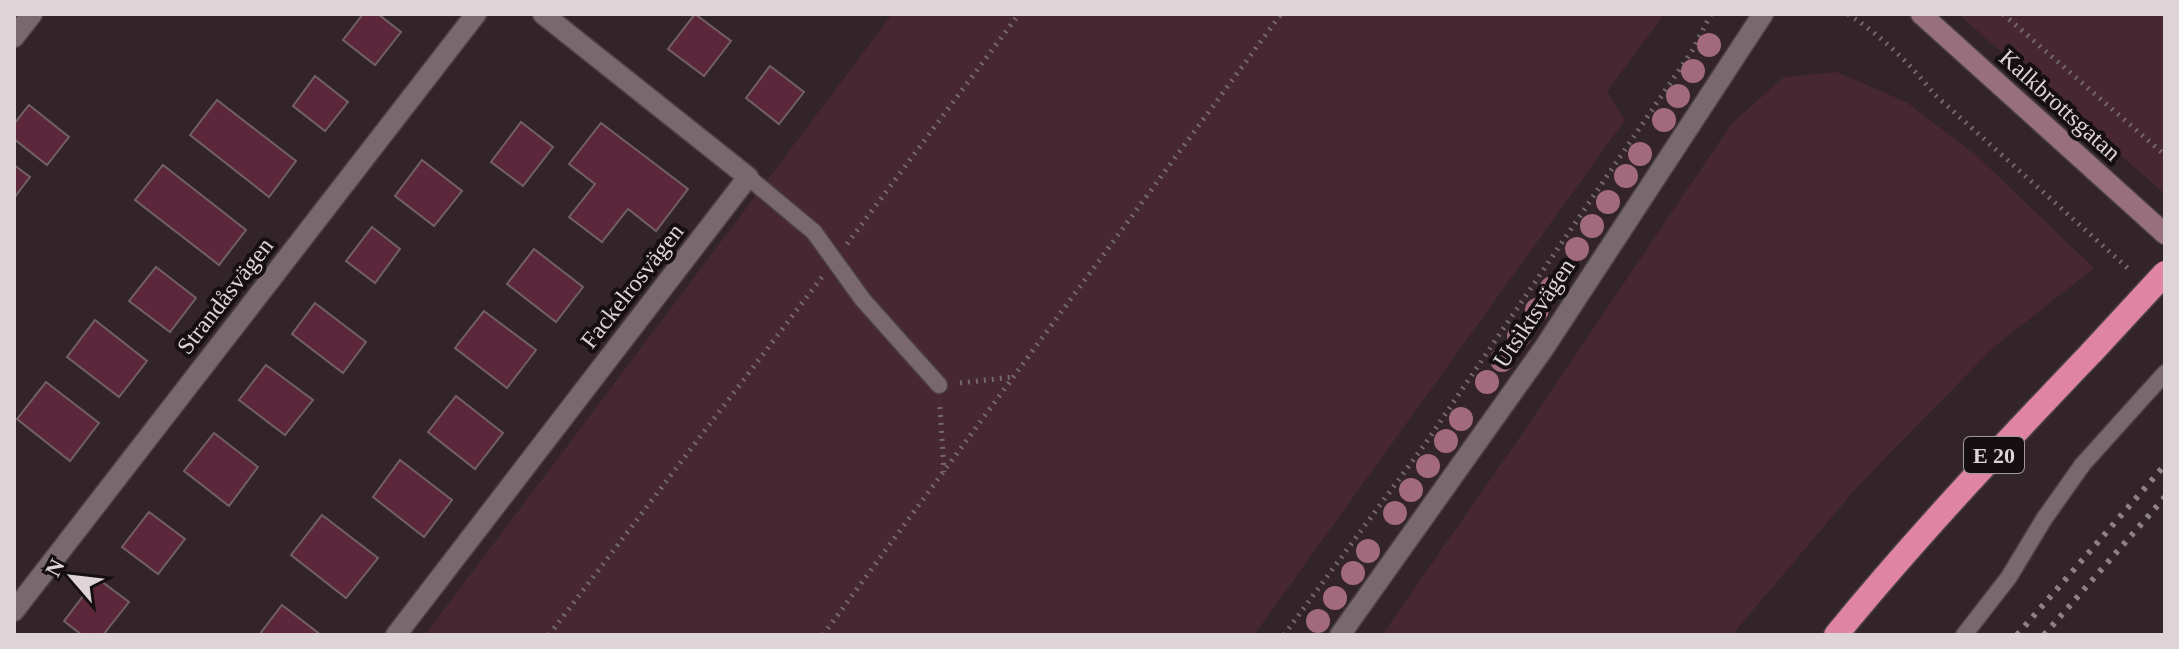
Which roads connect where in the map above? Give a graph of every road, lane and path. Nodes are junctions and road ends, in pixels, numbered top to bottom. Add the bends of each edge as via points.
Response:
1 (32, 14) edge
2 (476, 14) edge
3 (543, 14) edge
4 (1019, 14) edge
5 (1281, 14) edge
6 (1711, 14) edge
7 (1763, 14) edge
8 (1848, 14) edge
9 (1921, 14) edge
10 (2003, 14) edge
11 (14, 37) edge
12 (2165, 155) edge
13 (748, 177) junction
14 (2165, 234) edge
15 (834, 260) junction
16 (2154, 277) edge
17 (2165, 373) edge
18 (1014, 377) junction
19 (939, 385) junction
20 (944, 472) junction
21 (14, 611) edge
22 (396, 635) edge
23 (549, 635) edge
24 (823, 635) edge
25 (1284, 635) edge
26 (1340, 635) edge
27 (1836, 635) edge
28 (1964, 635) edge

1 - 11 street
2 - 21 street, Strandåsvägen
3 - 13 street
4 - 15 path
5 - 18 path
6 - 25 path via 1692,51 1434,431
7 - 26 street, Utsiktsvägen via 1544,348
8 - 16 path via 1870,28 1934,94
9 - 14 street, Kalkbrottsgatan
10 - 12 path
13 - 15 lane via 814,232
13 - 22 street, Fackelrosvägen
15 - 19 lane
15 - 23 path
16 - 27 highway, E 20, bridge
17 - 28 lane via 2083,464
18 - 19 path
18 - 20 path
19 - 20 path
20 - 24 path

